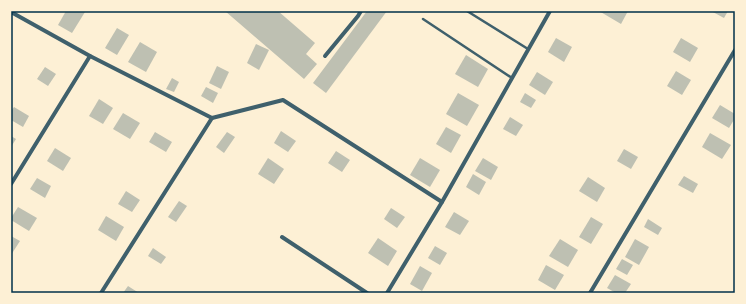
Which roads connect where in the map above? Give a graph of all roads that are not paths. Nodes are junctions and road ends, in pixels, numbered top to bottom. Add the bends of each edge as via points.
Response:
1 (361, 11) edge
2 (467, 11) edge
3 (550, 11) edge
4 (11, 12) edge
5 (423, 19) dead end
6 (529, 49) junction
7 (735, 50) edge
8 (90, 56) junction
9 (325, 56) dead end
10 (512, 78) junction
11 (212, 118) junction
12 (11, 184) edge
13 (442, 202) junction
14 (282, 237) dead end
15 (101, 293) edge
16 (367, 293) edge
17 (387, 293) edge
18 (590, 293) edge

1 - 9 street
2 - 6 lane
3 - 6 street
4 - 8 street
5 - 10 lane
6 - 10 street
7 - 18 street
8 - 11 street
8 - 12 street
10 - 13 street
11 - 13 street via 283,100
11 - 15 street
13 - 17 street
14 - 16 street

